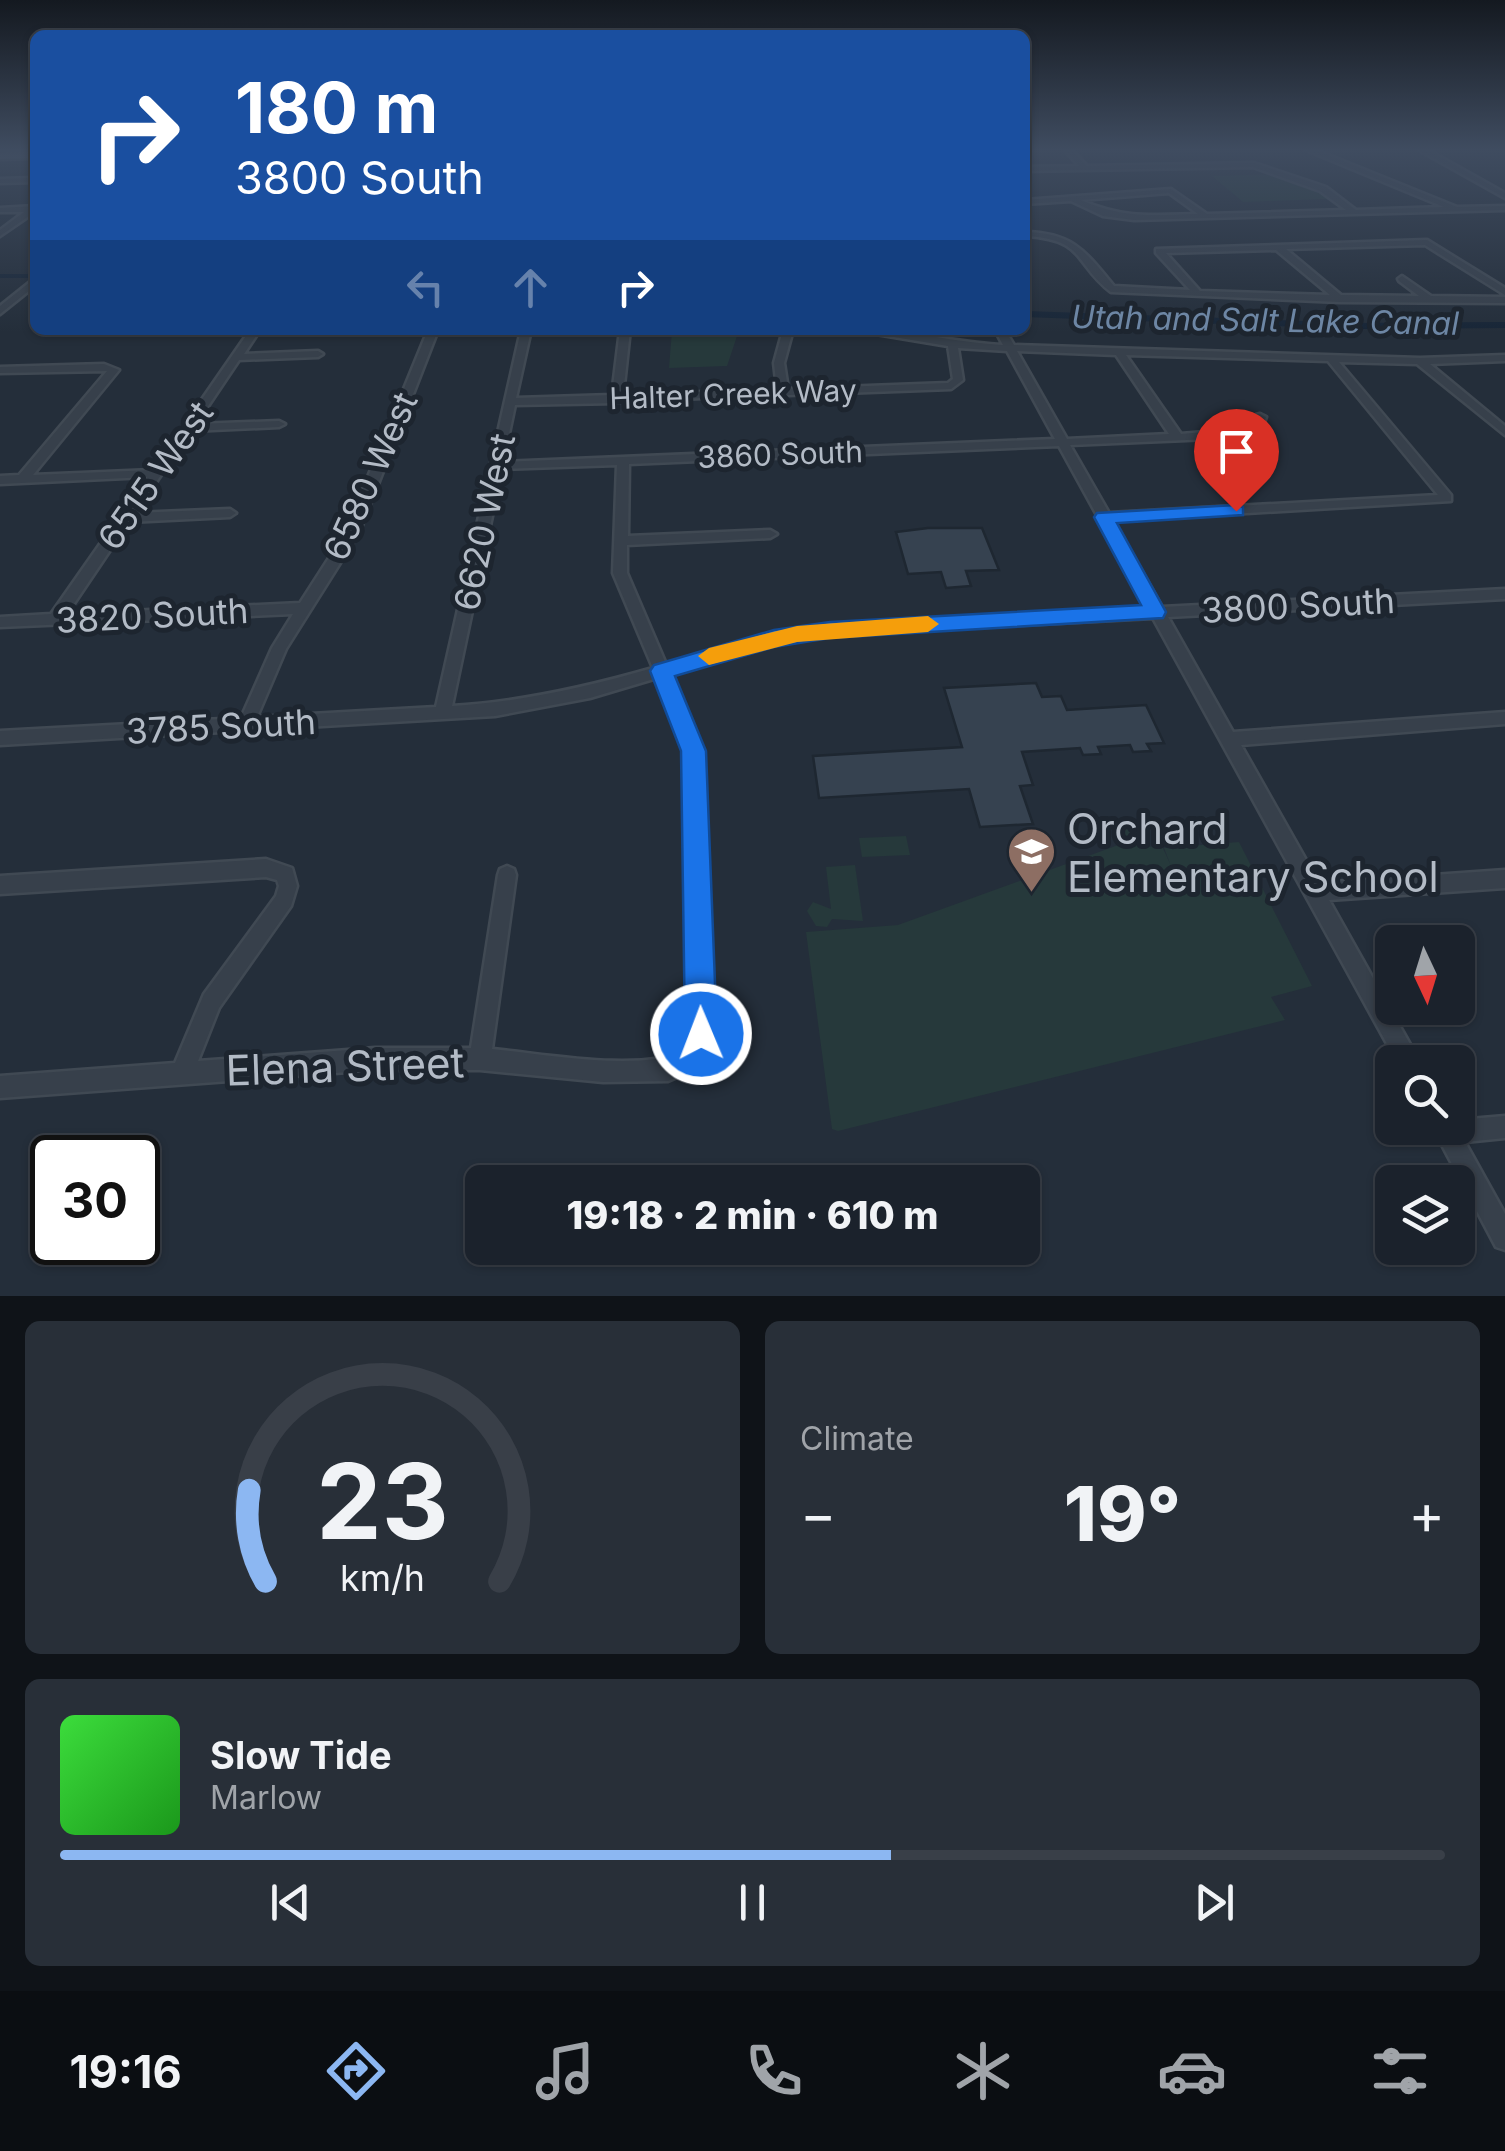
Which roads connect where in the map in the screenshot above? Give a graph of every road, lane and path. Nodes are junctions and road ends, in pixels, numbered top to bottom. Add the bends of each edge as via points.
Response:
1 (1098, 210) edge
2 (1200, 210) edge
3 (1431, 210) edge
4 (30, 212) edge
5 (1355, 212) joint
6 (1208, 217) junction
7 (0, 234) edge
8 (1030, 234) edge
9 (1278, 247) junction
10 (1402, 279) dead end
11 (30, 285) edge
12 (1505, 292) edge
13 (1198, 294) junction
14 (1340, 298) junction
15 (1430, 300) junction
16 (1505, 300) edge
17 (0, 311) edge
18 (252, 335) edge
19 (431, 335) edge
20 (525, 335) edge
21 (624, 335) edge
22 (787, 335) edge
23 (898, 335) edge
24 (1003, 335) edge
25 (953, 345) junction
26 (1010, 346) junction
27 (1118, 350) junction
28 (318, 354) dead end
29 (237, 357) junction
30 (1331, 358) junction
31 (1505, 358) edge
32 (1420, 361) junction
33 (0, 370) edge
34 (783, 392) junction
35 (617, 400) junction
36 (509, 402) junction
37 (1260, 417) dead end
38 (279, 424) dead end
39 (188, 428) junction
40 (1505, 432) edge
41 (1177, 437) junction
42 (1062, 442) junction
43 (623, 461) junction
44 (498, 466) junction
45 (156, 473) junction
46 (23, 479) junction
47 (0, 480) edge
48 (230, 513) dead end
49 (1104, 517) junction
50 (126, 518) junction
51 (770, 534) dead end
52 (619, 541) junction
53 (1505, 594) edge
54 (304, 608) junction
55 (1156, 612) junction
56 (55, 620) junction
57 (0, 622) edge
58 (662, 671) junction
59 (442, 714) junction
60 (1505, 718) edge
61 (246, 724) junction
62 (0, 738) edge
63 (1229, 738) junction
64 (507, 875) dead end
65 (1505, 879) edge
66 (0, 885) edge
67 (1316, 892) junction
68 (1400, 1045) edge
69 (480, 1060) junction
70 (182, 1073) junction
71 (0, 1087) edge
72 (1505, 1127) edge
73 (1475, 1128) edge
74 (1453, 1145) edge
75 (1505, 1238) edge

1 - 6 street
2 - 6 street
3 - 5 street
4 - 7 street
5 - 6 street
8 - 13 street via 1070,240 1111,289
9 - 12 street via 1427,242
9 - 13 street via 1159,251
9 - 14 street
10 - 15 street
11 - 17 street
13 - 14 street
14 - 15 street
15 - 16 street
18 - 29 street, 6515 West
19 - 54 street, 6580 West via 356,524
20 - 36 street, 6620 West
21 - 35 street
22 - 34 street via 779,363
23 - 25 street
24 - 26 street
25 - 26 street
25 - 34 street, Halter Creek Way via 956,384
26 - 27 street
26 - 42 street
27 - 30 street
27 - 41 street
28 - 29 street
29 - 39 street, 6515 West
30 - 32 street
30 - 49 street via 1447,498
31 - 32 street
32 - 40 street
33 - 46 street via 114,369
34 - 35 street, Halter Creek Way
35 - 36 street, Halter Creek Way
36 - 44 street, 6620 West
37 - 41 street, 3860 South via 1258,429 1247,433
38 - 39 street
39 - 45 street, 6515 West
41 - 42 street, 3860 South
42 - 43 street, 3860 South
42 - 49 street
43 - 44 street, 3860 South
43 - 52 street
44 - 59 street, 6620 West
45 - 46 street
45 - 50 street, 6515 West
46 - 47 street
48 - 50 street
49 - 55 street
50 - 56 street, 6515 West
51 - 52 street
52 - 58 street via 620,574
53 - 55 street, 3800 South
54 - 56 street, 3820 South
54 - 61 street, 6580 West via 275,654
55 - 58 street, 3800 South via 830,630 774,638
55 - 63 street
56 - 57 street, 3820 South
58 - 59 street, 3800 South via 537,704
58 - 69 street, Elena Street via 694,761 698,1051 689,1063 668,1070 604,1072
59 - 61 street, 3785 South
60 - 63 street
61 - 62 street, 3785 South
63 - 67 street
64 - 69 street
65 - 67 street
66 - 70 street via 266,868 285,874 284,900 211,1001
67 - 68 street
69 - 70 street, Elena Street via 375,1058
70 - 71 street, Elena Street
72 - 73 street
74 - 75 street

